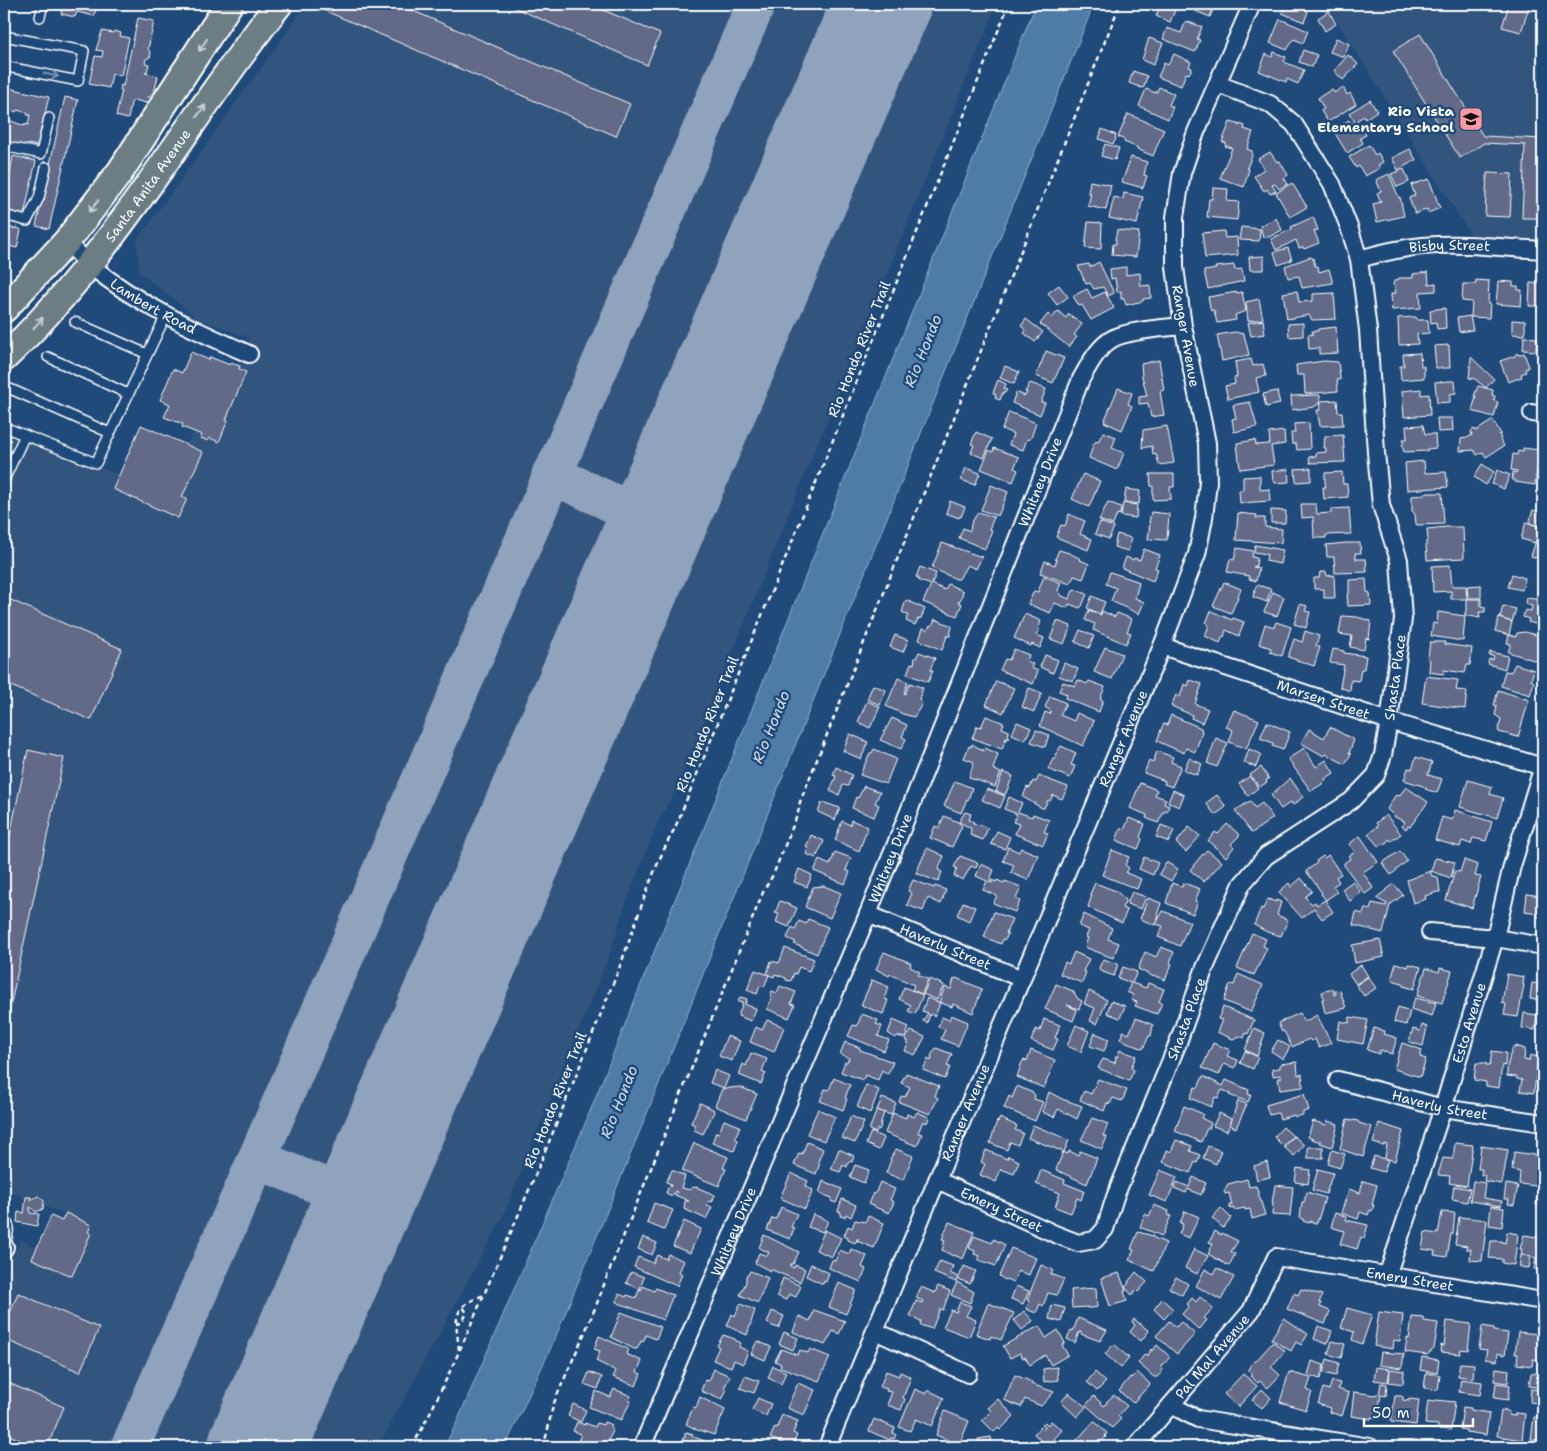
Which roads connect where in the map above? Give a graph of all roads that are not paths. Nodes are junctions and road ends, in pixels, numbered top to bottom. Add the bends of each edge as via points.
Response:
1 (43, 4) edge
2 (229, 4) edge
3 (1252, 4) edge
4 (271, 6) edge
5 (40, 17) dead end
6 (4, 36) edge
7 (4, 64) edge
8 (1218, 84) junction
9 (50, 118) dead end
10 (4, 146) edge
11 (46, 167) dead end
12 (4, 215) edge
13 (67, 241) junction
14 (1543, 250) edge
15 (1359, 259) junction
16 (89, 265) junction
17 (4, 309) edge
18 (166, 315) junction
19 (75, 322) dead end
20 (1183, 326) junction
21 (147, 354) junction
22 (249, 354) dead end
23 (4, 358) edge
24 (48, 358) dead end
25 (8, 388) dead end
26 (128, 394) junction
27 (4, 427) edge
28 (110, 433) junction
29 (25, 435) junction
30 (4, 477) edge
31 (1162, 646) junction
32 (1389, 721) junction
33 (1543, 767) edge
34 (868, 914) junction
35 (1430, 932) dead end
36 (1494, 938) junction
37 (1543, 946) edge
38 (1022, 979) junction
39 (1338, 1080) dead end
40 (1443, 1108) junction
41 (1543, 1123) edge
42 (937, 1180) junction
43 (4, 1216) edge
44 (1095, 1240) joint
45 (4, 1248) edge
46 (1276, 1257) joint
47 (1387, 1276) junction
48 (1543, 1301) edge
49 (875, 1332) junction
50 (968, 1374) dead end
51 (1172, 1405) junction
52 (642, 1447) edge
53 (827, 1447) edge
54 (1134, 1447) edge
55 (1370, 1447) edge

1 - 5 lane
2 -> 13 main road via 120,172
3 - 8 street, Ranger Avenue
16 -> 4 main road, Santa Anita Avenue
7 -> 6 lane via 78,81 84,51
8 - 15 street, Shasta Place via 1270,104 1294,124 1332,184
8 - 20 street, Ranger Avenue via 1182,173 1175,217 1175,267
9 - 10 lane via 41,154
11 - 12 lane via 39,198 27,221
13 - 16 street, Lambert Road
13 - 17 main road
14 - 15 street, Bisby Street via 1425,246 1391,250
15 - 32 street, Shasta Place via 1382,505 1399,560 1404,619
16 - 18 street, Lambert Road via 121,289
23 -> 16 main road, Santa Anita Avenue
18 - 21 lane
18 - 22 street, Lambert Road
19 - 21 lane
20 - 31 street, Ranger Avenue via 1207,443 1208,482 1197,554
20 - 34 street, Whitney Drive via 1134,332 1112,339 1096,355 1081,379
21 - 26 lane
24 - 26 lane
25 - 28 lane
26 - 28 lane
27 - 29 lane
28 - 29 lane via 96,463
29 - 30 lane
31 - 32 street, Marsen Street
31 - 38 street, Ranger Avenue
32 - 33 street, Marsen Street
32 - 44 street, Shasta Place via 1376,776 1351,801 1266,856 1242,884 1204,970 1105,1229
33 - 36 street, Esto Avenue via 1512,866
34 - 38 street, Haverly Street
34 - 52 street, Whitney Drive
35 - 36 street
36 - 37 street
36 - 40 street, Esto Avenue
38 - 42 street, Ranger Avenue
39 - 40 street, Haverly Street
40 - 41 street, Haverly Street
40 - 47 street, Esto Avenue
42 - 44 street, Emery Street via 1054,1234 1078,1242
42 - 49 street, Ranger Avenue
43 - 45 lane via 9,1227
46 - 47 street, Emery Street
46 - 51 street, Pal Mal Avenue via 1251,1311
47 - 48 street, Emery Street
49 - 50 street
49 - 53 street, Ranger Avenue
51 - 54 street, Pal Mal Avenue
51 - 55 street via 1198,1419

